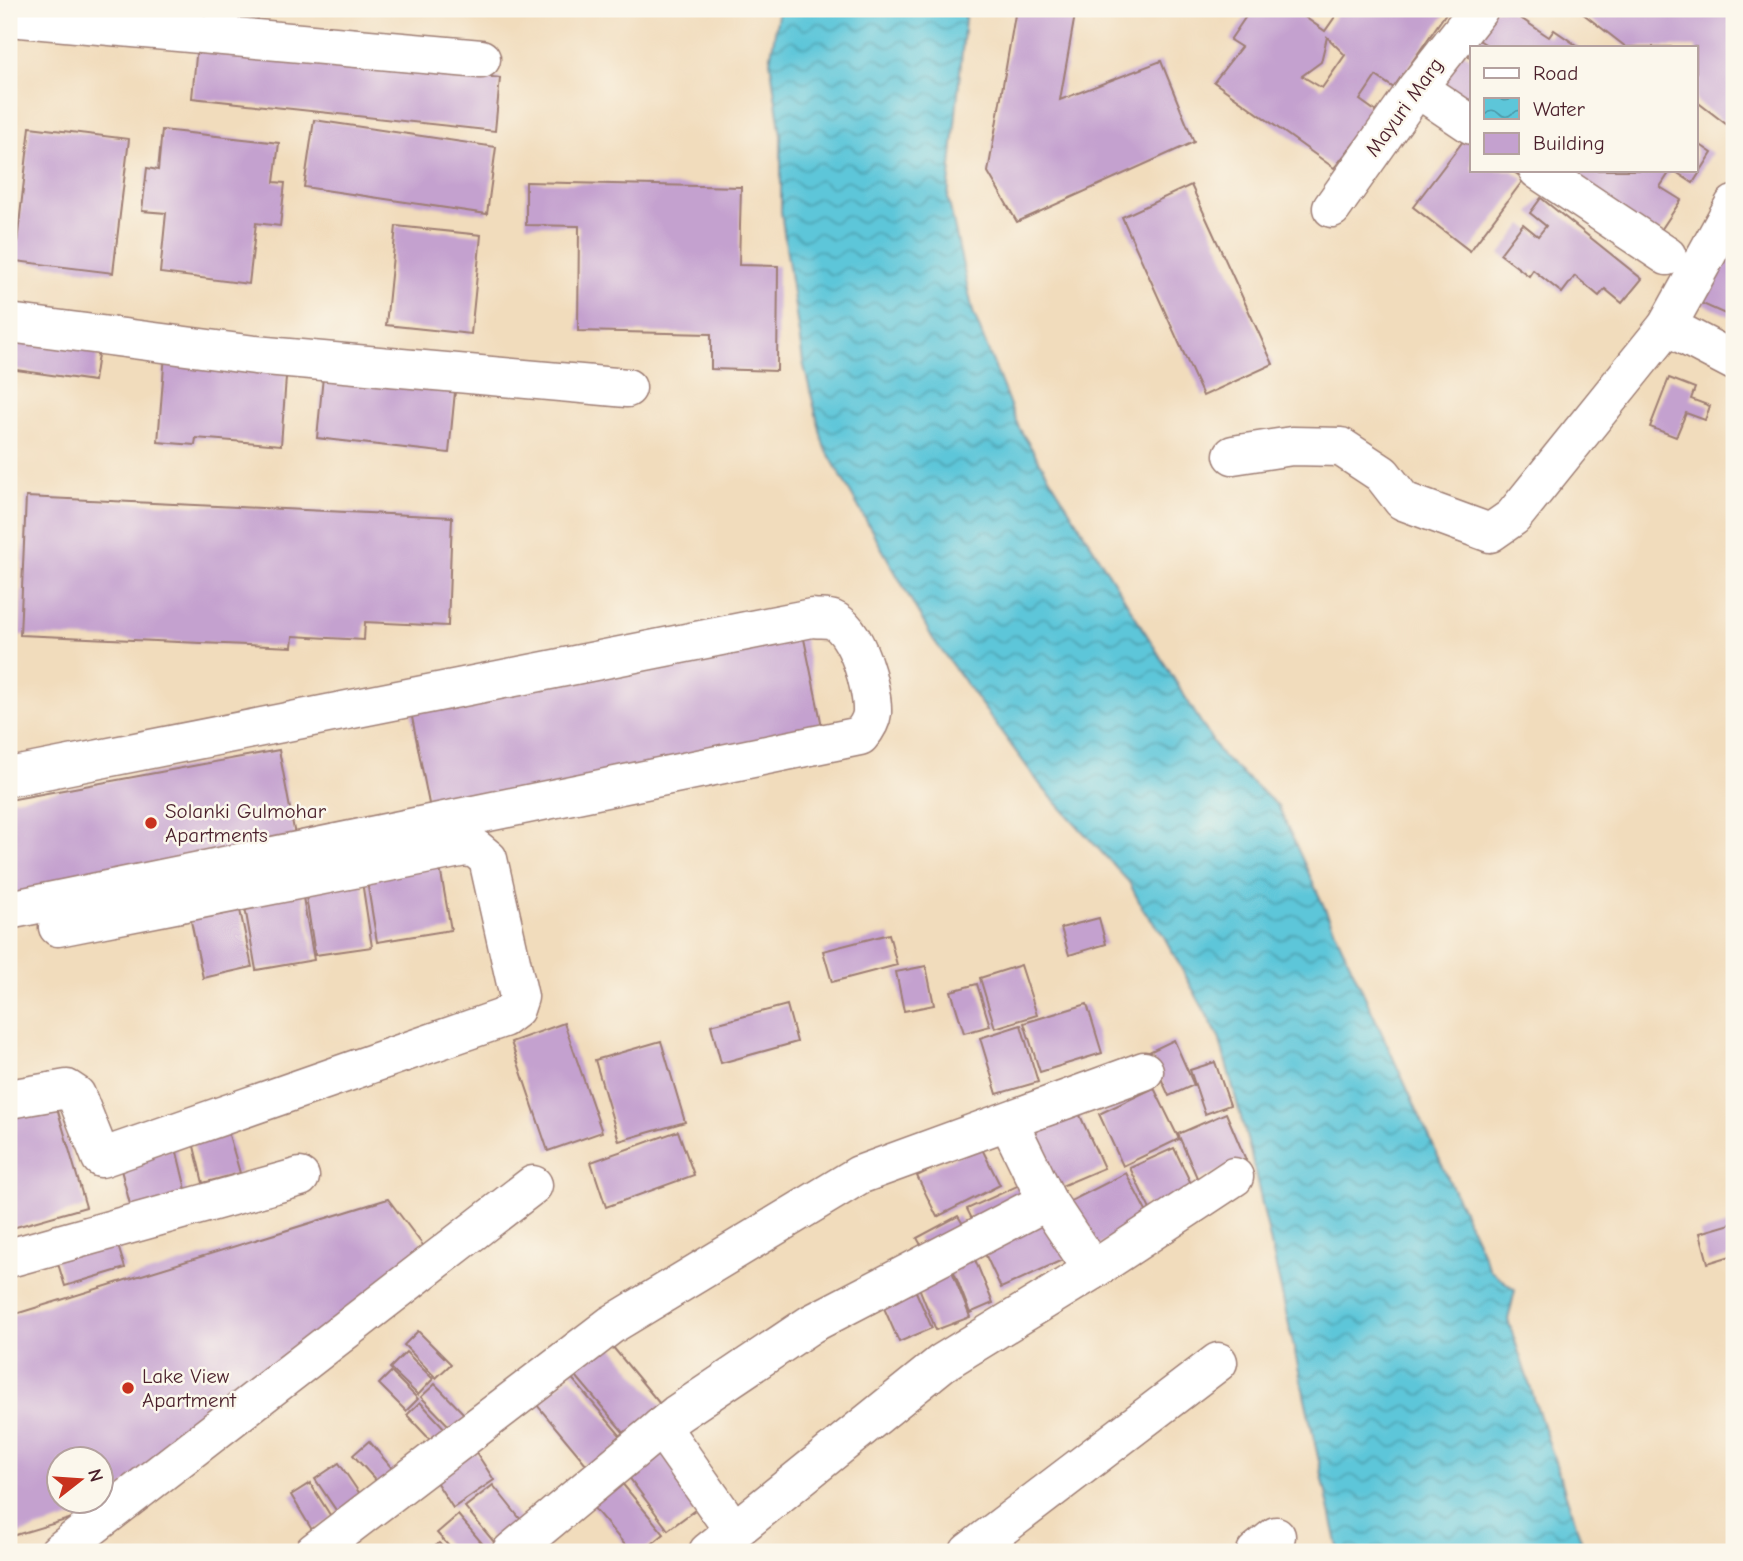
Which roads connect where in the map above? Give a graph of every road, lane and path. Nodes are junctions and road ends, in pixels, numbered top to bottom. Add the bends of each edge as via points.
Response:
1 (1479, 9) edge
2 (9, 17) edge
3 (481, 59) dead end
4 (1417, 88) junction
5 (1470, 124) edge
6 (1541, 172) edge
7 (1734, 205) edge
8 (1332, 208) dead end
9 (1667, 256) dead end
10 (9, 323) edge
11 (1667, 326) junction
12 (1734, 360) edge
13 (627, 388) dead end
14 (1233, 455) dead end
15 (9, 777) edge
16 (9, 910) edge
17 (9, 937) edge
18 (1144, 1071) dead end
19 (9, 1099) edge
20 (1009, 1123) junction
21 (300, 1177) dead end
22 (1234, 1177) dead end
23 (533, 1185) dead end
24 (1047, 1201) junction
25 (9, 1258) edge
26 (1093, 1270) junction
27 (1218, 1362) dead end
28 (661, 1427) junction
29 (721, 1541) edge
30 (59, 1552) edge
31 (314, 1552) edge
32 (511, 1552) edge
33 (969, 1552) edge

1 - 4 street, Mayuri Marg
2 - 3 street
4 - 5 street
4 - 8 street, Mayuri Marg
6 - 9 street
7 - 11 street
10 - 13 street via 255,355
11 - 12 street
11 - 14 street via 1513,517 1490,533 1402,501 1382,474 1341,447 1292,446
15 - 16 street via 812,618 833,620 857,644 872,712 868,728 860,736
17 - 19 street via 465,847 488,859 519,998 515,1009 503,1018 101,1158 76,1094 67,1090
18 - 20 street
20 - 24 street
20 - 31 street via 859,1175 611,1325
21 - 25 street
22 - 26 street
23 - 30 street
24 - 26 street
24 - 28 street via 811,1324
26 - 29 street via 942,1363
27 - 33 street
28 - 29 street
28 - 32 street

